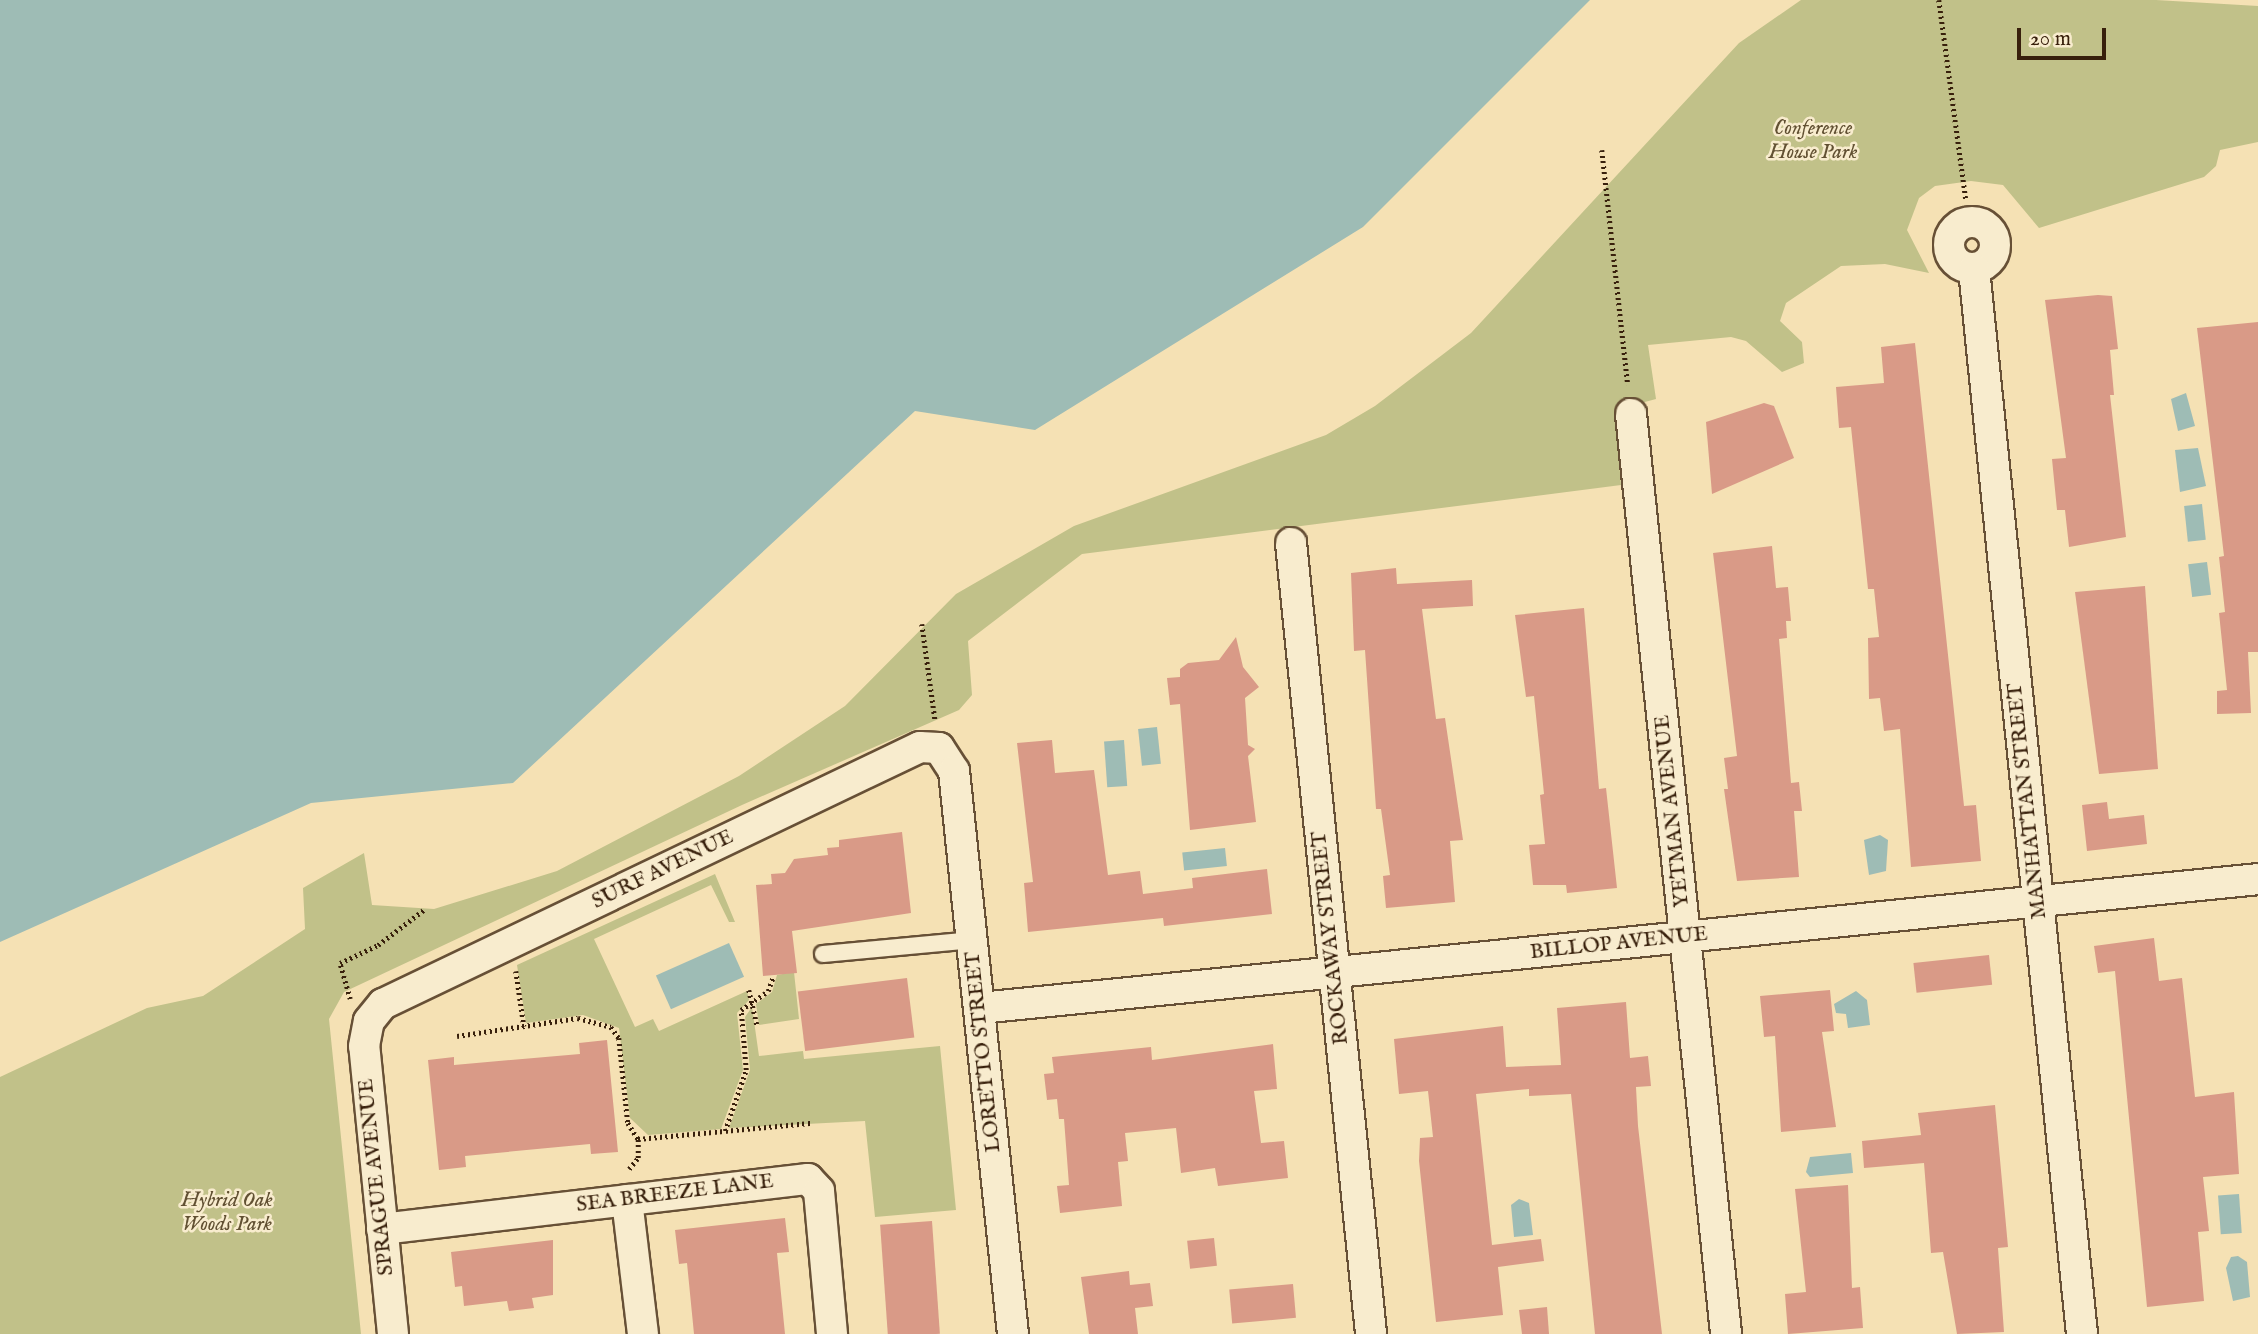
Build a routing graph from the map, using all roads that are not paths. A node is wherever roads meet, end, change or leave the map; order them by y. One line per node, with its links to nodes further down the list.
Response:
1 (1974, 269): 6 (street, MANHATTAN STREET)
2 (1631, 414): 7 (street, YETMAN AVENUE)
3 (1291, 543): 10 (street, ROCKAWAY STREET)
4 (947, 759): 8 (street, LORETTO STREET); 12 (street, SURF AVENUE)
5 (2258, 879): 6 (street, BILLOP AVENUE)
6 (2038, 901): 7 (street, BILLOP AVENUE); 21 (street, MANHATTAN STREET)
7 (1686, 937): 10 (street, BILLOP AVENUE); 20 (street, YETMAN AVENUE)
8 (973, 940): 9 (lane); 11 (street, LORETTO STREET)
9 (823, 954)
10 (1334, 973): 11 (street, BILLOP AVENUE); 19 (street, ROCKAWAY STREET)
11 (980, 1008): 18 (street, LORETTO STREET)
12 (369, 1021): 14 (street, SPRAGUE AVENUE)
13 (627, 1200): 14 (street, SEA BREEZE LANE); 16 (street); 17 (street, SEA BREEZE LANE)
14 (382, 1230): 15 (street, SPRAGUE AVENUE)
15 (393, 1334)
16 (643, 1334)
17 (832, 1334)
18 (1013, 1334)
19 (1371, 1334)
20 (1726, 1334)
21 (2082, 1334)

